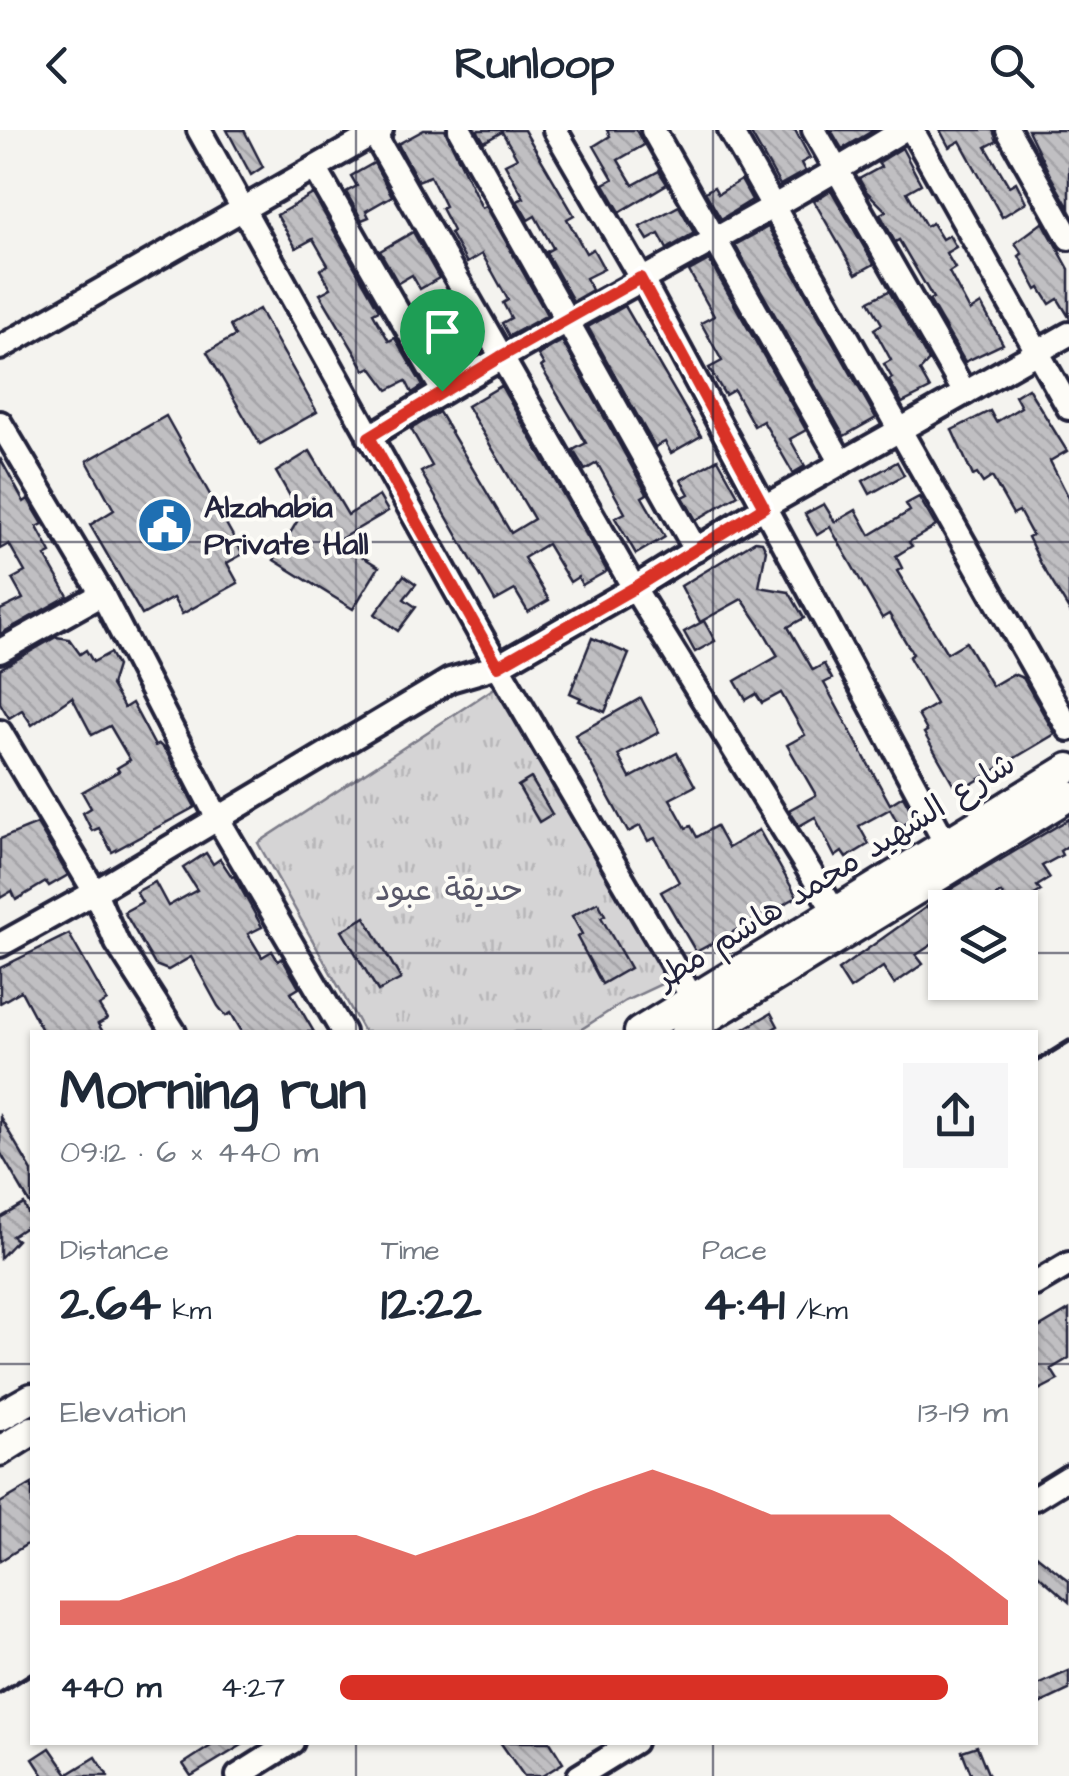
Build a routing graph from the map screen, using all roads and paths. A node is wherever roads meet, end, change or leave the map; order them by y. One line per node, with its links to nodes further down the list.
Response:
1 (199, 130): 14 (street)
2 (460, 130): 18 (street)
3 (556, 130): 17 (street)
4 (653, 130): 15 (street)
5 (730, 130): 13 (street)
6 (814, 130): 12 (street)
7 (903, 130): 12 (street)
8 (912, 130): 21 (street)
9 (1008, 130): 16 (street)
10 (378, 132): 11 (street); 22 (street)
11 (314, 168): 14 (street); 23 (street)
12 (837, 171): 13 (street); 24 (street)
13 (774, 206): 15 (street); 27 (street)
14 (243, 208): 20 (street); 28 (street)
15 (715, 238): 17 (street); 29 (street)
16 (1069, 238)
17 (640, 278): 18 (street); 30 (street)
18 (566, 319): 22 (street); 31 (street)
19 (1069, 334): 21 (street)
20 (0, 348)
21 (1037, 352): 24 (street); 25 (street)
22 (500, 357): 23 (street); 32 (street)
23 (442, 391): 28 (street)
24 (965, 393): 27 (street)
25 (1069, 408)
26 (0, 424): 33 (street)
27 (901, 430): 29 (street); 36 (street)
28 (369, 437): 35 (street)
29 (842, 463): 30 (street)
30 (764, 507): 31 (street); 41 (street)
31 (696, 550): 32 (street)
32 (634, 588): 35 (street); 43 (street)
33 (102, 594): 34 (street); 40 (street)
34 (0, 651)
35 (498, 666): 40 (street); 45 (street)
36 (1069, 729)
37 (0, 732): 42 (street)
38 (1069, 768): 41 (main road, شارع الشهيد محمد هاشم مطر)
39 (1069, 796): 45 (main road, شارع الشهيد محمد هاشم مطر)
40 (218, 819): 42 (street); 47 (street)
41 (946, 844): 43 (main road, شارع الشهيد محمد هاشم مطر)
42 (95, 892): 44 (street); 46 (street)
43 (835, 912): 45 (main road, شارع الشهيد محمد هاشم مطر)
44 (0, 945)
45 (695, 1017): 48 (main road, شارع الشهيد محمد هاشم مطر)
46 (173, 1030)
47 (343, 1030)
48 (646, 1030)
49 (1069, 1264): 50 (street)
50 (1038, 1282)
51 (30, 1399): 52 (main road)
52 (0, 1416)
53 (30, 1433): 54 (main road)
54 (0, 1451)
55 (1069, 1477): 56 (street)
56 (1038, 1496)
57 (287, 1745): 59 (street)
58 (629, 1745): 60 (street)
59 (238, 1776)
60 (578, 1776)

